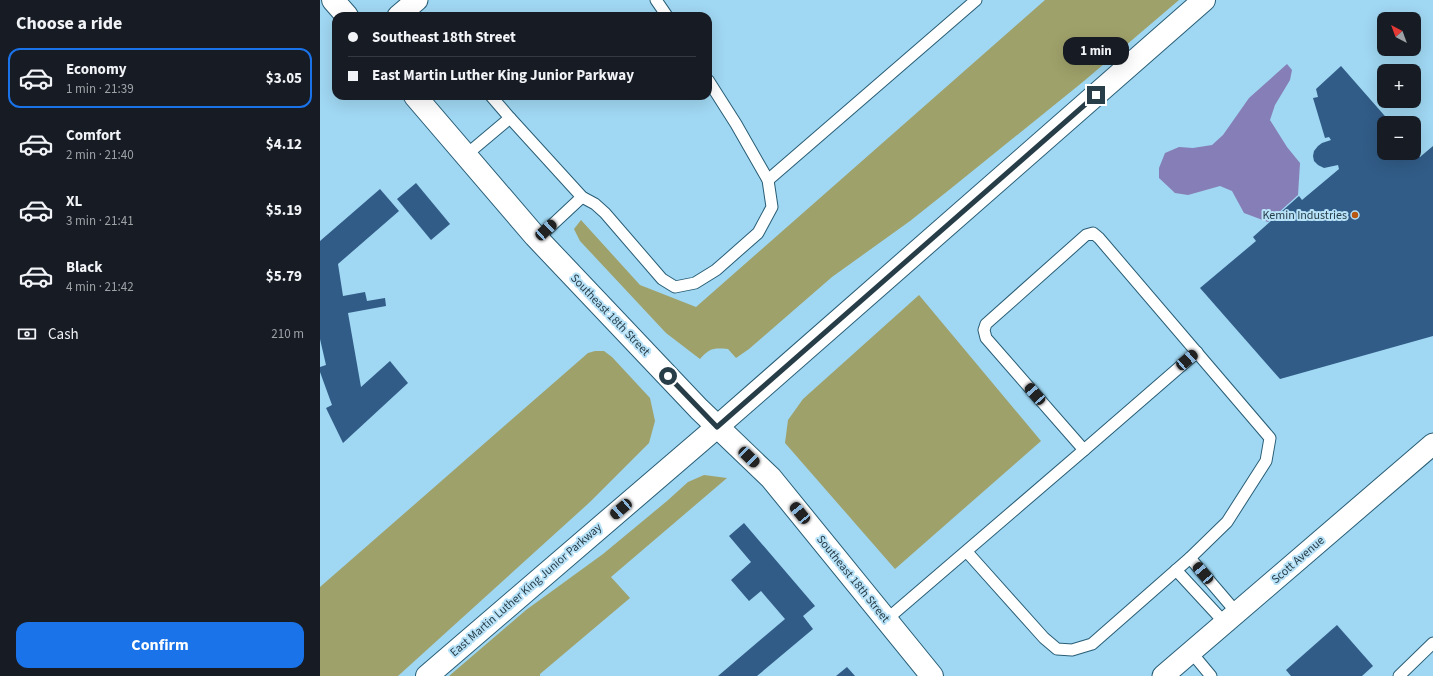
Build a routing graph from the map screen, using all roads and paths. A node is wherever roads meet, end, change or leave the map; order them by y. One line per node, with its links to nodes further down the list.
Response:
1 (333, 0): 6 (main road)
2 (417, 0): 7 (street)
3 (656, 0): 8 (lane)
4 (976, 0): 14 (lane)
5 (1204, 0): 18 (main road, East Martin Luther King Junior Parkway)
6 (344, 12)
7 (403, 12)
8 (664, 12)
9 (712, 86): 14 (lane)
10 (419, 100): 13 (main road, Southeast 18th Street)
11 (494, 100): 12 (lane)
12 (510, 118): 13 (lane); 15 (lane)
13 (466, 155): 16 (main road, Southeast 18th Street)
14 (768, 180): 15 (lane)
15 (582, 196): 16 (lane)
16 (537, 239): 18 (main road, Southeast 18th Street)
17 (1197, 352): 20 (lane); 20 (lane); 22 (lane)
18 (717, 427): 25 (main road, Southeast 18th Street); 28 (main road, East Martin Luther King Junior Parkway)
19 (1433, 444): 24 (street, Scott Avenue)
20 (1084, 450): 21 (lane)
21 (967, 552): 23 (lane); 25 (lane)
22 (1190, 558): 23 (lane); 24 (lane)
23 (1176, 570): 24 (lane)
24 (1231, 618): 27 (street, Scott Avenue)
25 (886, 620): 29 (main road, Southeast 18th Street)
26 (1433, 643): 32 (lane)
27 (1191, 652): 30 (street, Scott Avenue); 31 (lane)
28 (427, 676)
29 (932, 676)
30 (1163, 676)
31 (1211, 676)
32 (1399, 676)

